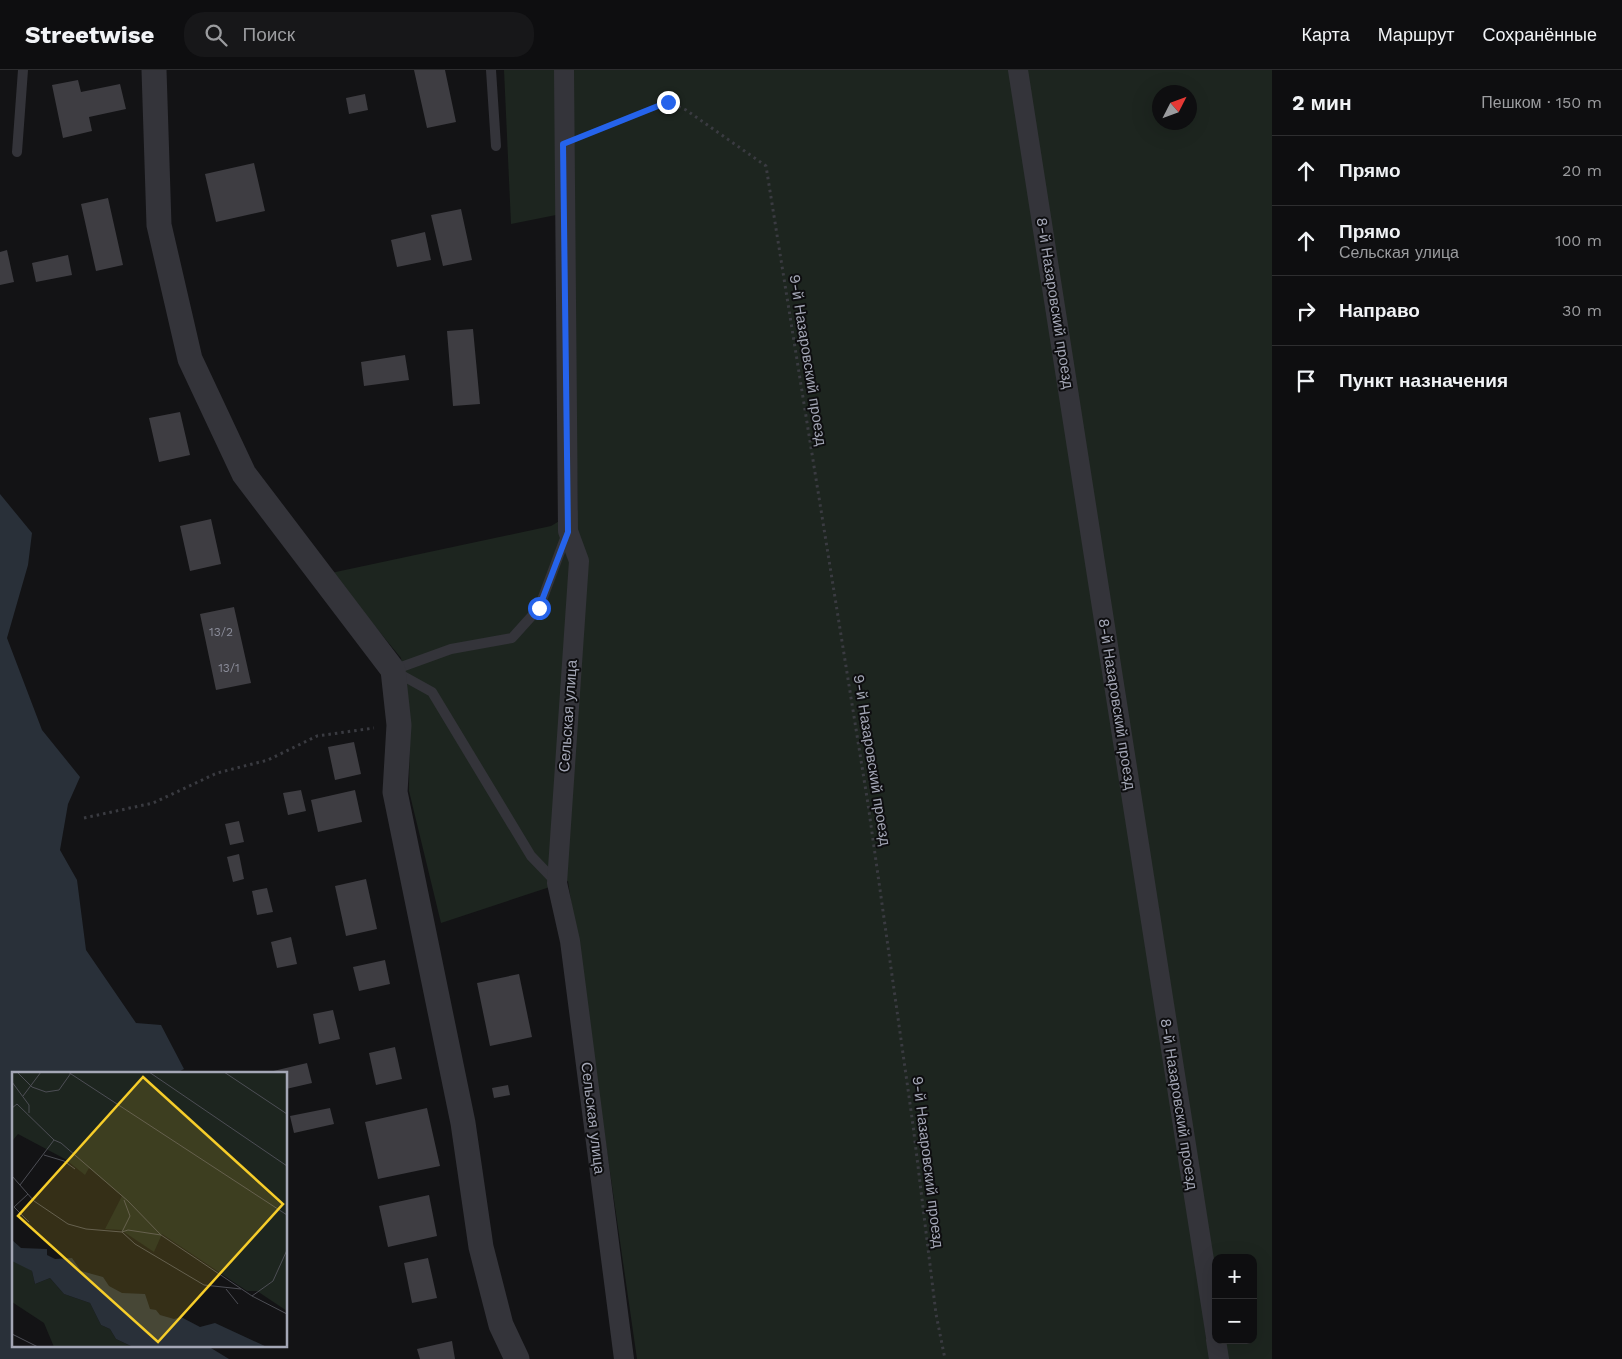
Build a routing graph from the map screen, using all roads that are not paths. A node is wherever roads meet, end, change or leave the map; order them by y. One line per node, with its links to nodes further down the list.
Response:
1 (23, 70): 7 (lane)
2 (154, 70): 9 (street)
3 (491, 70): 6 (lane)
4 (564, 70): 8 (street, Сельская улица)
5 (1018, 70): 11 (street, 8-й Назаровский проезд)
6 (496, 146)
7 (17, 152)
8 (568, 532): 9 (lane); 10 (street, Сельская улица)
9 (393, 670): 10 (lane); 13 (street)
10 (557, 883): 14 (street, Сельская улица)
11 (1212, 1313)
12 (1217, 1344): 15 (street, 8-й Назаровский проезд)
13 (517, 1359)
14 (624, 1359)
15 (1219, 1359)

